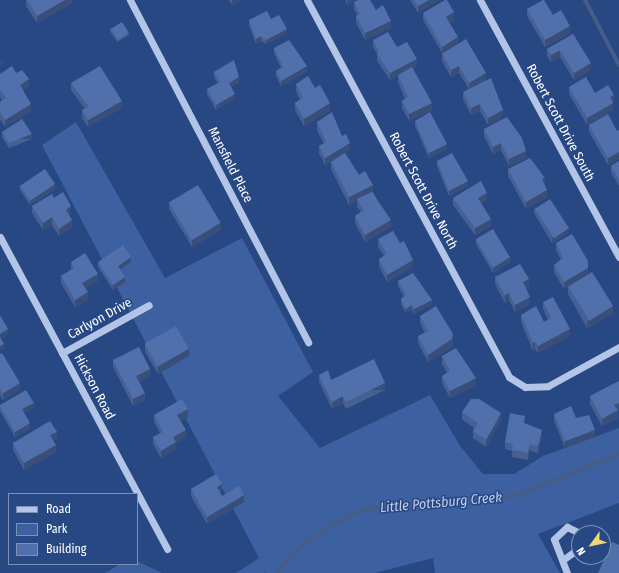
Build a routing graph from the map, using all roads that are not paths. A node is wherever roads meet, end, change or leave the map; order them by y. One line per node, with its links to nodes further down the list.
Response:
1 (130, 0): 7 (street, Mansfield Place)
2 (308, 0): 8 (street, Robert Scott Drive North)
3 (480, 0): 5 (street, Robert Scott Drive South)
4 (0, 236): 9 (street, Hickson Road)
5 (619, 258)
6 (149, 305): 9 (street, Carlyon Drive)
7 (308, 342)
8 (619, 347)
9 (62, 353): 10 (street, Hickson Road)
10 (137, 493)
11 (138, 495): 13 (street, Hickson Road)
12 (571, 529): 15 (street)
13 (167, 549)
14 (571, 554): 15 (street)
15 (564, 559): 16 (street)
16 (567, 573)

